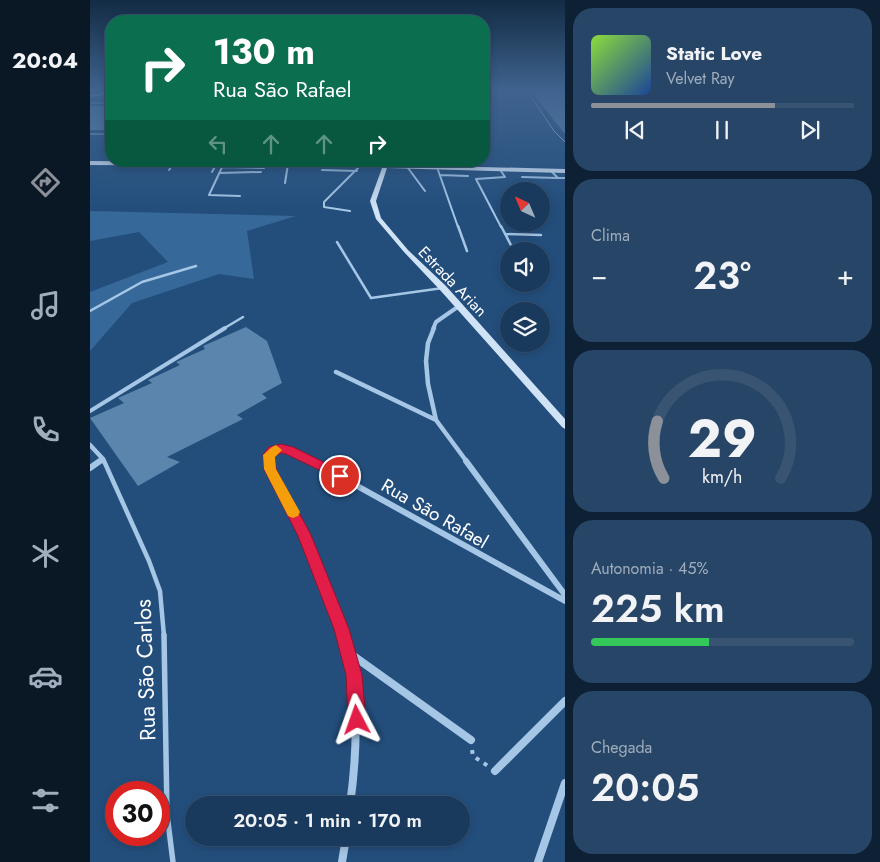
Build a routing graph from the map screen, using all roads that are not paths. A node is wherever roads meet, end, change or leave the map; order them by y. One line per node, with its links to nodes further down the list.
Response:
1 (553, 129): 4 (lane)
2 (90, 134): 3 (lane)
3 (105, 134)
4 (565, 142)
5 (90, 163): 6 (main road)
6 (105, 163)
7 (171, 167): 19 (lane)
8 (215, 167): 23 (lane)
9 (222, 167): 27 (lane)
10 (250, 167): 16 (lane)
11 (287, 167): 32 (lane)
12 (340, 167): 17 (main road)
13 (362, 167): 17 (main road)
14 (386, 167): 42 (main road, Estrada Arian)
15 (403, 167): 18 (main road)
16 (264, 168)
17 (358, 168): 20 (lane); 35 (lane)
18 (408, 168): 25 (main road); 33 (lane)
19 (168, 170)
20 (322, 170)
21 (501, 170): 22 (main road); 25 (main road); 36 (lane)
22 (552, 171): 26 (main road); 30 (lane)
23 (212, 172)
24 (262, 172): 27 (lane)
25 (439, 172): 28 (lane); 40 (lane)
26 (565, 172)
27 (219, 173): 34 (lane)
28 (468, 176)
29 (522, 177): 30 (lane)
30 (558, 178): 31 (lane)
31 (565, 178)
32 (284, 182)
33 (425, 191)
34 (240, 196)
35 (350, 211)
36 (505, 234): 37 (lane); 39 (lane)
37 (541, 235)
38 (337, 242): 42 (lane)
39 (509, 242)
40 (467, 251)
41 (196, 266): 44 (lane)
42 (443, 288): 43 (main road, Estrada Arian)
43 (459, 306): 48 (street); 49 (main road, Estrada Arian)
44 (90, 311)
45 (243, 317): 47 (lane)
46 (336, 372): 48 (street)
47 (90, 411)
48 (436, 420): 53 (street)
49 (565, 425)
50 (90, 445): 51 (street)
51 (102, 458): 52 (street); 62 (lane, Rua São Carlos)
52 (90, 468)
53 (565, 595)
54 (565, 601): 55 (street, Rua São Rafael)
55 (348, 652): 57 (street); 60 (street)
56 (565, 701): 58 (street)
57 (471, 740)
58 (495, 771)
59 (565, 783): 64 (street)
60 (351, 796)
61 (345, 846): 63 (street)
62 (172, 862)
63 (342, 862)
64 (538, 862)

